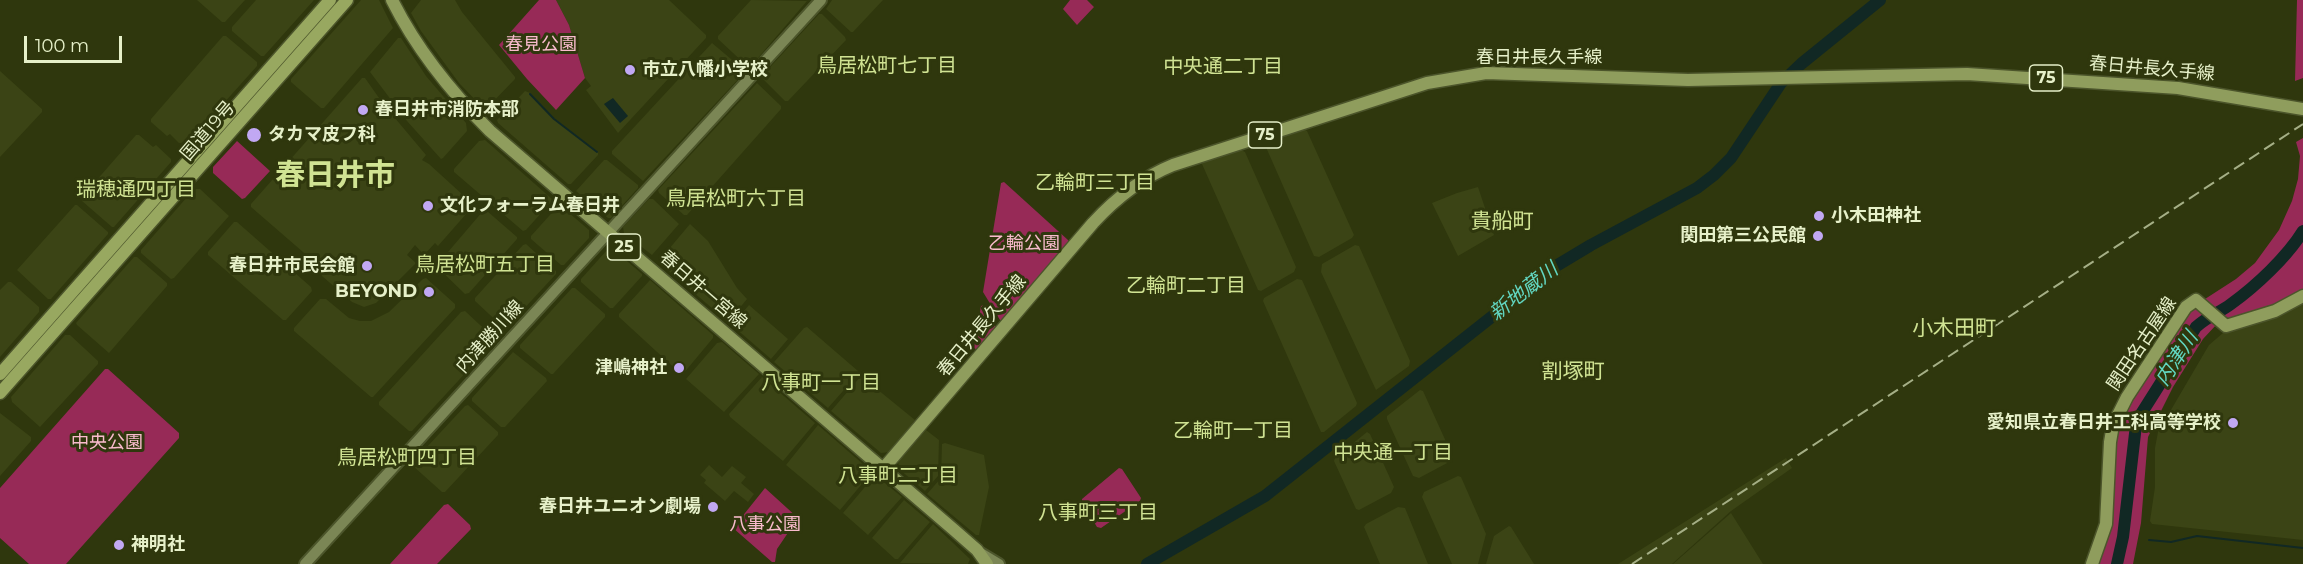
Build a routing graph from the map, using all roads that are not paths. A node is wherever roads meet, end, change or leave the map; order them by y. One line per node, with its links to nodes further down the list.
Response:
1 (330, 0): 8 (highway, 国道19号)
2 (347, 0): 9 (highway, 国道19号)
3 (392, 0): 6 (main road, 春日井一宮線 / 25)
4 (821, 0): 6 (main road, 内津勝川線)
5 (2299, 108): 10 (main road, 春日井長久手線 / 75)
6 (607, 233): 10 (main road, 春日井一宮線 / 25); 12 (main road, 内津勝川線)
7 (2303, 296): 15 (main road, 関田名古屋線)
8 (0, 374)
9 (0, 393)
10 (883, 469): 11 (main road, 春日井一宮線 / 25)
11 (977, 550): 13 (main road, 春日井一宮線 / 25); 14 (main road)
12 (305, 564)
13 (987, 564)
14 (999, 564)
15 (2092, 564)

